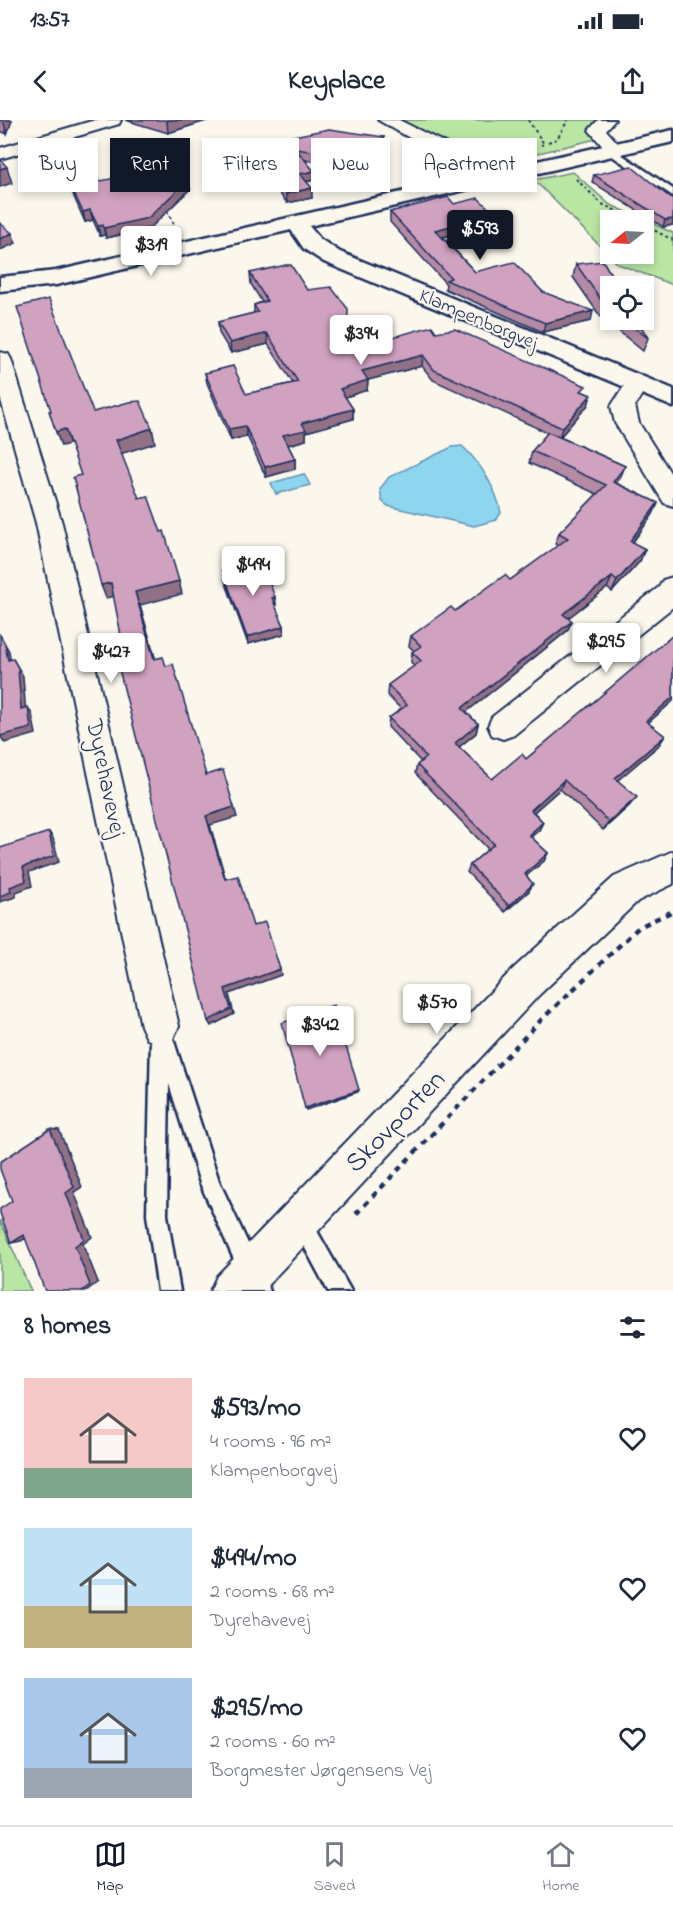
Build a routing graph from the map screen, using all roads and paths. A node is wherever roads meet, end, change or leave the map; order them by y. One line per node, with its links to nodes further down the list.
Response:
1 (70, 120): 7 (street)
2 (112, 120): 7 (street)
3 (386, 120): 9 (street)
4 (528, 120): 10 (path)
5 (568, 120): 10 (path)
6 (607, 120): 12 (street)
7 (91, 126): 13 (street)
8 (673, 136): 12 (street)
9 (422, 138)
10 (544, 144): 11 (path)
11 (537, 145)
12 (611, 150): 14 (street); 17 (lane)
13 (0, 154)
14 (558, 163): 15 (street); 19 (path)
15 (537, 168)
16 (432, 192): 20 (street)
17 (673, 193)
18 (173, 205): 21 (path)
19 (614, 210)
20 (296, 223): 24 (street); 26 (street, Klampenborgvej)
21 (183, 227)
22 (654, 230): 23 (path)
23 (673, 240)
24 (0, 284)
25 (0, 358): 33 (street, Dyrehavevej)
26 (637, 384): 27 (street, Klampenborgvej); 28 (street)
27 (673, 399)
28 (673, 497)
29 (673, 588): 30 (street)
30 (503, 726)
31 (673, 867): 34 (street, Skovporten)
32 (673, 911): 34 (path)
33 (160, 1026): 35 (lane, Dyrehavevej); 36 (lane, Dyrehavevej)
34 (308, 1235): 35 (street, Skovporten); 37 (lane)
35 (247, 1284)
36 (169, 1291)
37 (340, 1291)

